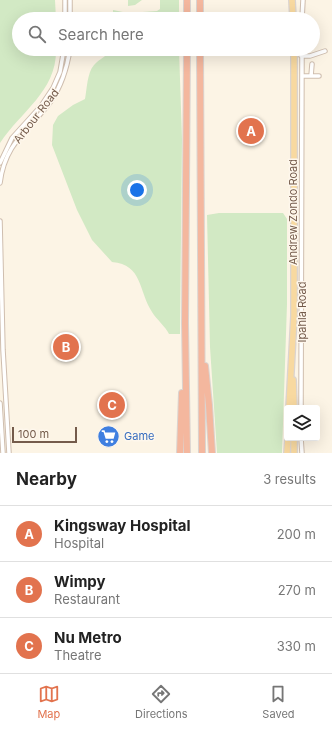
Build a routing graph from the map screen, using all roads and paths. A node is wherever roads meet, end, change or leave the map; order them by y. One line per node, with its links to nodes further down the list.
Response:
1 (65, 0): 7 (street)
2 (70, 0): 8 (street)
3 (187, 0): 9 (highway)
4 (200, 0): 10 (highway)
5 (292, 0): 11 (main road)
6 (303, 0): 12 (street)
7 (65, 12)
8 (70, 12)
9 (187, 12)
10 (200, 12)
11 (293, 12)
12 (302, 12)
13 (324, 51): 14 (street)
14 (320, 52)
15 (63, 56): 26 (street, Arbour Road)
16 (69, 56): 27 (street, Arbour Road)
17 (187, 56): 29 (highway)
18 (200, 56): 30 (highway)
19 (294, 56): 31 (main road, Andrew Zondo Road)
20 (302, 56): 21 (street); 23 (street, Ipahla Road)
21 (310, 56)
22 (312, 64): 24 (street)
23 (302, 76): 24 (street); 35 (street, Ipahla Road)
24 (311, 76): 25 (street)
25 (319, 76)
26 (0, 163)
27 (0, 183)
28 (0, 221): 40 (street)
29 (185, 323): 41 (highway); 42 (highway)
30 (201, 336): 43 (highway); 44 (highway)
31 (292, 376): 33 (main road, Andrew Zondo Road); 34 (main road, Andrew Zondo Road)
32 (0, 403): 39 (street)
33 (289, 405)
34 (294, 405)
35 (302, 405)
36 (288, 441): 45 (main road)
37 (294, 441): 46 (main road)
38 (301, 441): 47 (street)
39 (3, 453)
40 (9, 453)
41 (180, 453)
42 (187, 453)
43 (202, 453)
44 (212, 453)
45 (287, 453)
46 (294, 453)
47 (302, 453)

